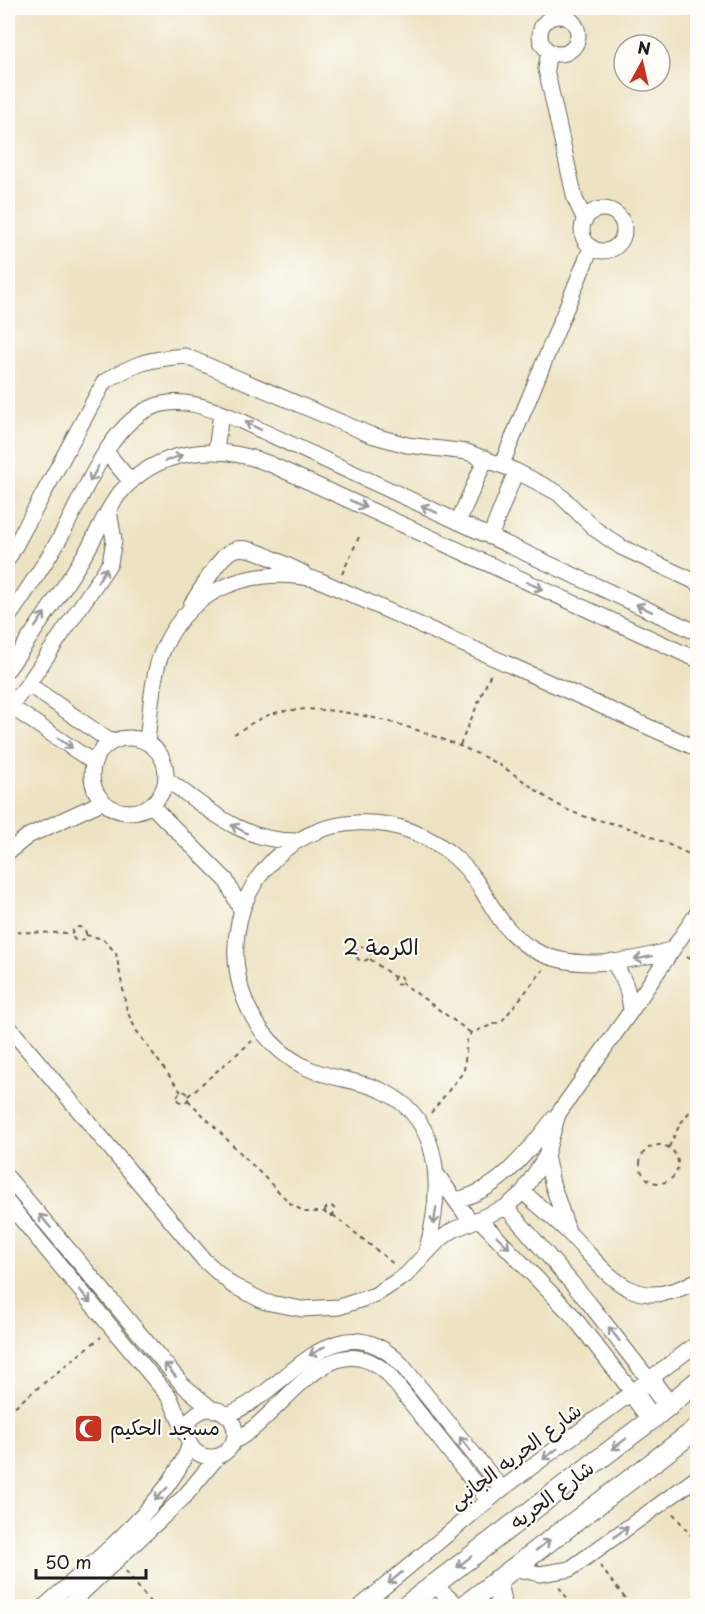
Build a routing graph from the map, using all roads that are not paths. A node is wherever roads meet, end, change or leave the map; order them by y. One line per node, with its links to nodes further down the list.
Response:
1 (554, 11): 2 (street); 2 (street)
2 (549, 51): 3 (street)
3 (585, 220): 4 (street); 4 (street)
4 (591, 248): 9 (street)
5 (221, 413): 6 (street); 7 (street); 13 (street, one-way to 5)
6 (216, 451): 11 (street, one-way to 6); 25 (street, one-way to 25)
7 (106, 453): 11 (street); 22 (street, one-way to 22)
8 (486, 458): 9 (street); 13 (street); 16 (street)
9 (502, 465): 10 (street)
10 (516, 471): 14 (street); 21 (street)
11 (131, 482): 12 (street)
12 (109, 511): 26 (street, one-way to 12); 27 (street, one-way to 12)
13 (458, 522): 14 (street)
14 (490, 537): 24 (street, one-way to 14)
15 (255, 550): 17 (street); 18 (street); 19 (street)
16 (8, 559)
17 (217, 562): 20 (street); 23 (street)
18 (249, 577): 19 (street); 20 (street)
19 (320, 580): 31 (street)
20 (233, 582): 23 (street)
21 (698, 583)
22 (8, 618)
23 (180, 623): 30 (street)
24 (698, 633)
25 (698, 660)
26 (8, 669)
27 (28, 684): 28 (street); 29 (street)
28 (9, 707): 32 (street, one-way to 32)
29 (111, 742): 30 (street); 32 (street)
30 (147, 742): 33 (street)
31 (698, 749)
32 (93, 762): 34 (street)
33 (166, 779): 35 (street); 36 (street, one-way to 33)
34 (102, 802): 35 (street); 37 (street)
35 (151, 805): 38 (street)
36 (296, 841): 38 (street); 41 (street)
37 (8, 852)
38 (241, 910): 48 (street)
39 (698, 912): 40 (street)
40 (673, 949): 41 (street, one-way to 41); 42 (street)
41 (612, 961): 42 (street)
42 (631, 1011): 44 (street)
43 (8, 1026): 56 (street)
44 (558, 1114): 45 (street); 46 (street)
45 (546, 1156): 47 (street); 55 (street)
46 (519, 1162): 47 (street); 51 (street)
47 (534, 1175): 50 (street)
48 (438, 1176): 51 (street); 56 (street, one-way to 56)
49 (8, 1178): 60 (street, one-way to 49)
50 (523, 1192): 53 (street); 55 (street)
51 (455, 1200): 54 (street)
52 (8, 1203): 61 (street, one-way to 61)
53 (506, 1207): 54 (street); 57 (street)
54 (475, 1221): 56 (street); 58 (street, one-way to 58)
55 (569, 1234): 59 (street)
56 (425, 1255)
57 (553, 1261): 58 (street); 65 (street, one-way to 57)
58 (536, 1275): 67 (street)
59 (698, 1280)
60 (137, 1330): 61 (street); 69 (street, one-way to 60)
61 (124, 1343): 72 (street)
62 (698, 1343): 65 (street, شارع الحريه الجانبى)
63 (401, 1364): 64 (street); 69 (street, one-way to 69); 76 (street, one-way to 63)
64 (388, 1374): 73 (street); 77 (street)
65 (650, 1381): 67 (street, شارع الحريه الجانبى); 68 (main road)
66 (698, 1381): 68 (main road, شارع الحريه)
67 (633, 1393): 70 (main road); 76 (street, شارع الحريه الجانبى, one-way to 76)
68 (669, 1406): 70 (main road, شارع الحريه)
69 (219, 1412): 72 (street); 73 (street)
70 (652, 1419): 80 (main road, شارع الحريه, one-way to 80)
71 (698, 1428): 78 (main road, شارع الحريه, one-way to 71)
72 (188, 1440): 74 (street); 81 (street, one-way to 81)
73 (234, 1441): 74 (street)
74 (218, 1456): 82 (street)
75 (698, 1477): 78 (street, one-way to 75)
76 (502, 1489): 77 (street, شارع الحريه الجانبى)
77 (488, 1500): 83 (street, شارع الحريه الجانبى, one-way to 83)
78 (513, 1568): 79 (main road, شارع الحريه)
79 (497, 1580): 86 (main road, شارع الحريه); 87 (main road)
80 (434, 1585): 84 (main road, شارع الحريه); 85 (street)
81 (45, 1606)
82 (68, 1606)
83 (361, 1606)
84 (406, 1606)
85 (458, 1606)
86 (464, 1606)
87 (499, 1606)

